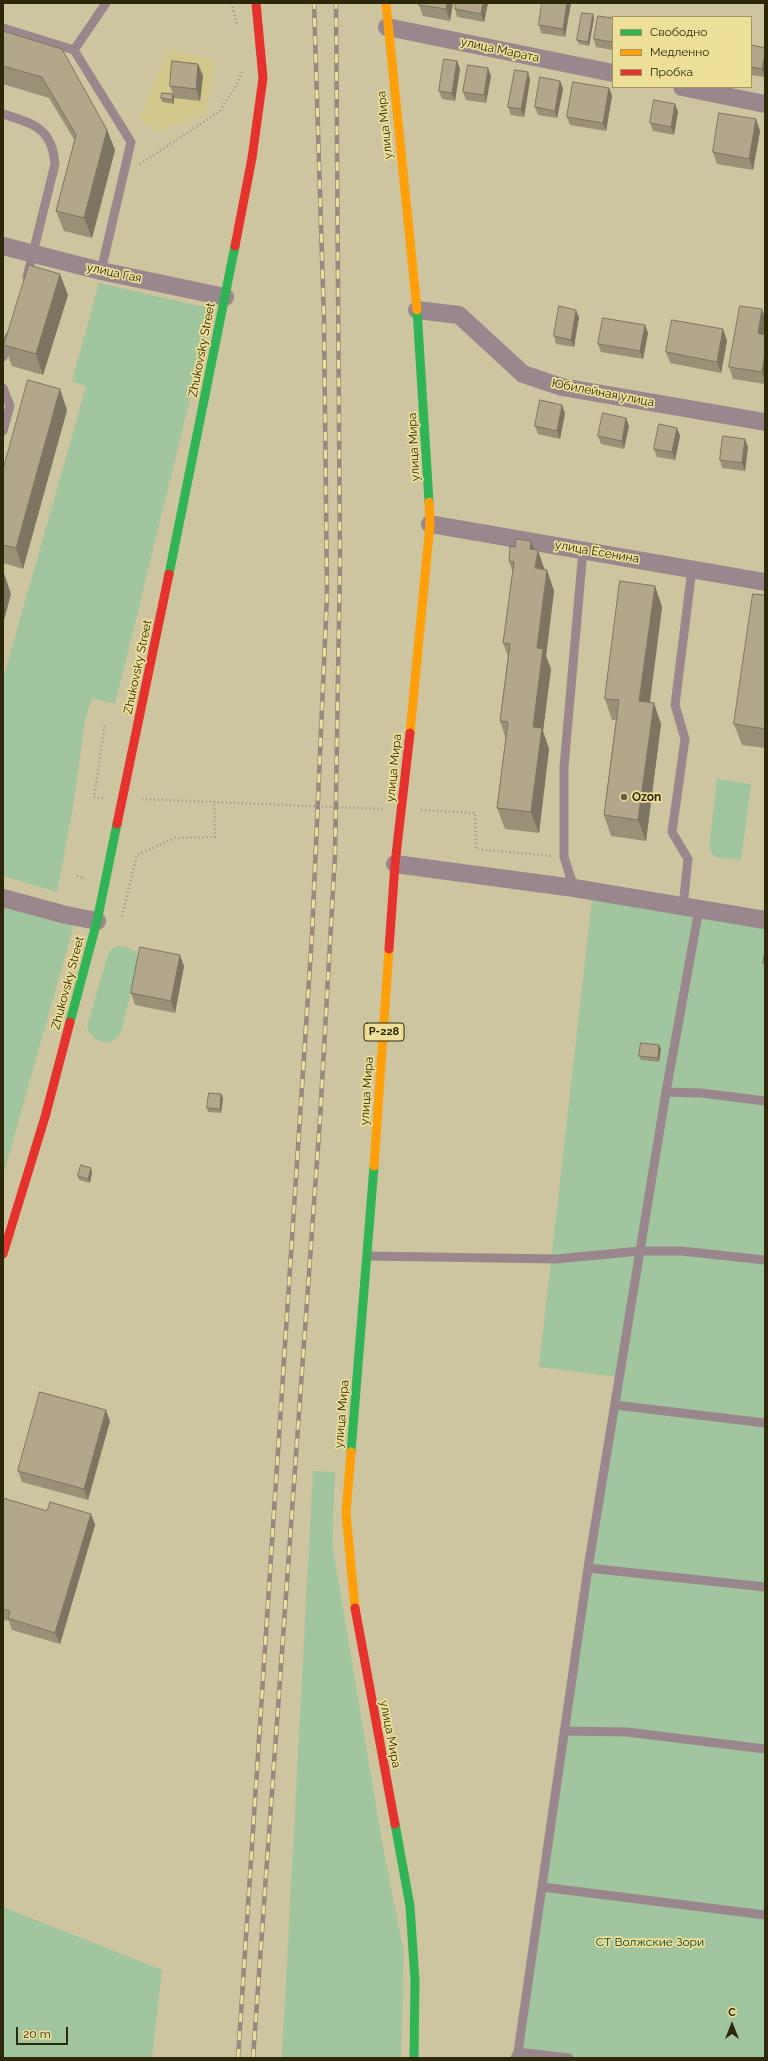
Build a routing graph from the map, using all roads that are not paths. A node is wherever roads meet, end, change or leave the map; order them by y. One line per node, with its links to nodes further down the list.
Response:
1 (106, 3): 6 (lane)
2 (256, 3): 15 (main road, Zhukovsky Street)
3 (386, 3): 4 (main road, улица Мира / Р-228)
4 (387, 27): 7 (street, улица Марата); 16 (main road, улица Мира / Р-228)
5 (3, 28): 6 (lane)
6 (74, 50): 13 (lane)
7 (612, 73)
8 (687, 88): 9 (street)
9 (765, 104)
10 (3, 114): 12 (lane)
11 (3, 246): 12 (street, улица Гая)
12 (33, 254): 13 (street, улица Гая); 14 (lane)
13 (101, 271): 15 (street, улица Гая)
14 (25, 284)
15 (225, 297): 31 (main road, Zhukovsky Street)
16 (417, 310): 20 (street, Юбилейная улица); 22 (main road, улица Мира / Р-228)
17 (12, 328): 18 (lane)
18 (3, 357)
19 (3, 388): 21 (lane)
20 (765, 422)
21 (3, 431)
22 (430, 524): 23 (street, улица Есенина); 26 (main road, улица Мира / Р-228)
23 (583, 550): 24 (street, улица Есенина); 27 (lane)
24 (692, 569): 25 (street, улица Есенина); 29 (lane)
25 (765, 582)
26 (395, 864): 27 (street); 36 (main road, улица Мира / Р-228)
27 (574, 888): 29 (street)
28 (3, 898): 31 (street)
29 (691, 908): 30 (street); 32 (lane)
30 (765, 920)
31 (97, 921): 35 (main road, Zhukovsky Street)
32 (666, 1092): 33 (lane); 34 (lane)
33 (765, 1101)
34 (640, 1251): 36 (lane); 37 (lane); 38 (lane)
35 (3, 1254)
36 (368, 1256): 47 (main road, улица Мира / Р-228)
37 (765, 1260)
38 (615, 1405): 39 (lane); 40 (lane)
39 (765, 1423)
40 (588, 1568): 41 (lane); 42 (lane)
41 (765, 1588)
42 (564, 1731): 43 (lane); 44 (lane)
43 (765, 1749)
44 (542, 1887): 45 (lane); 46 (lane)
45 (765, 1915)
46 (516, 2055): 48 (lane)
47 (414, 2058)
48 (568, 2058)

